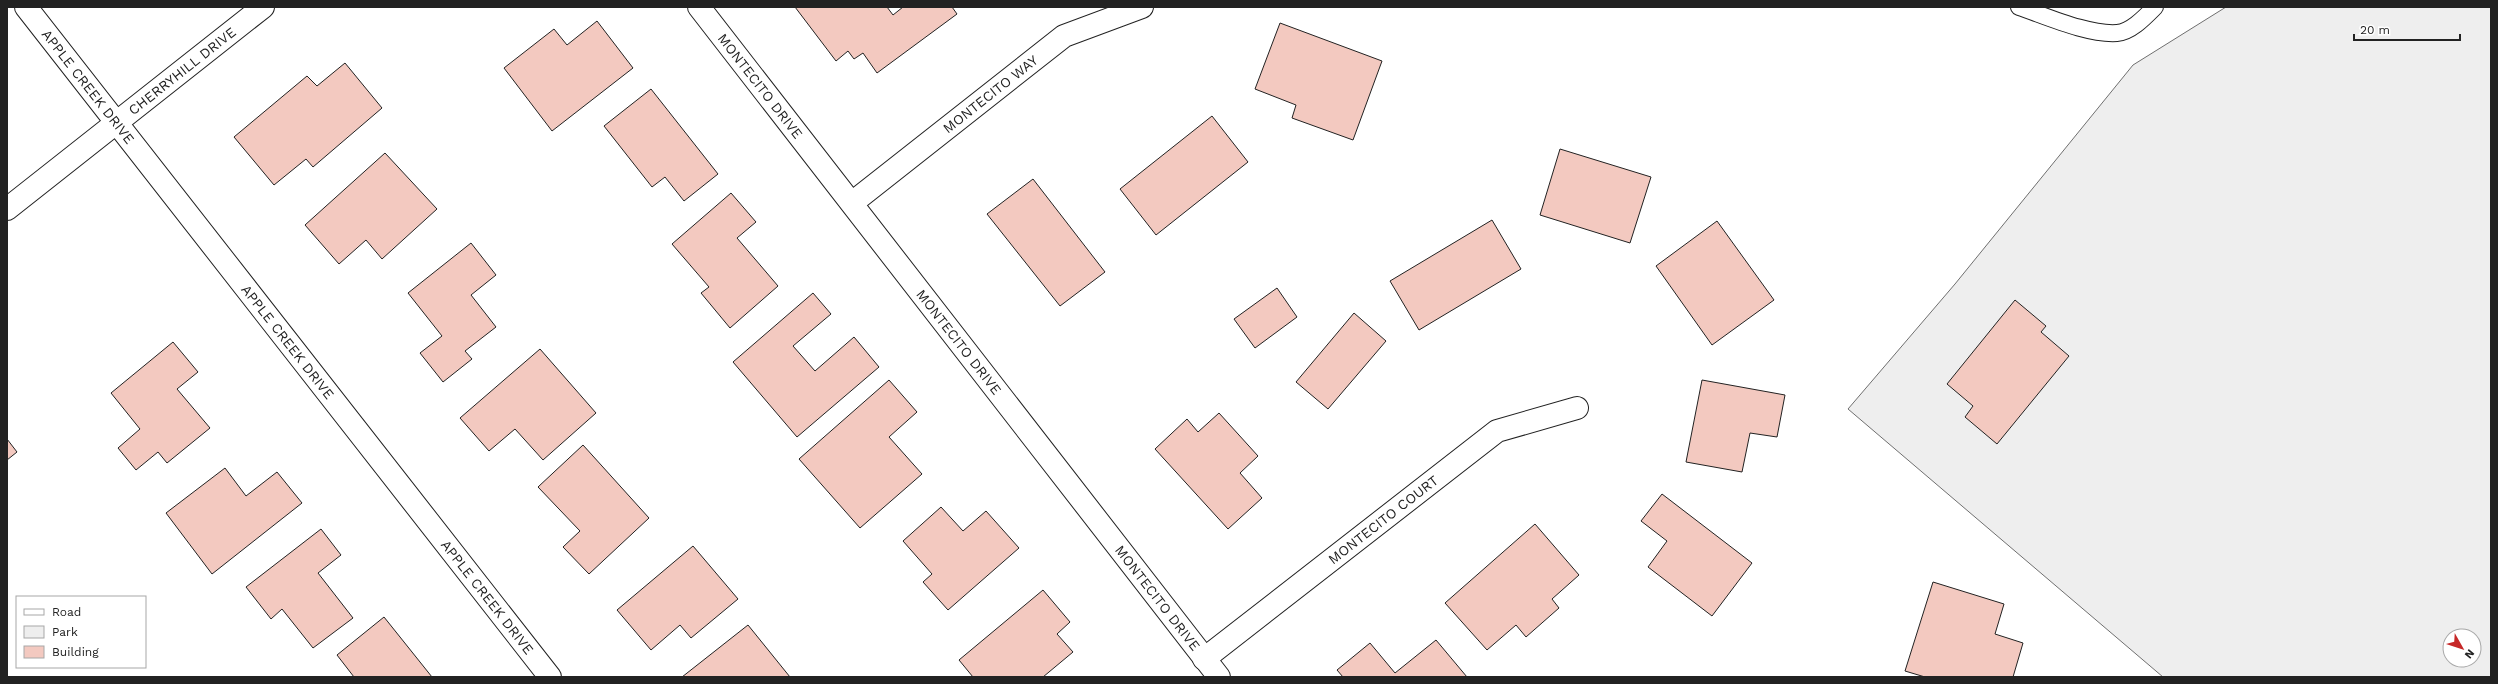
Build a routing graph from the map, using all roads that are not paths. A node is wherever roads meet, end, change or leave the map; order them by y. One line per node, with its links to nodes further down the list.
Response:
1 (26, 7): 7 (street, APPLE CREEK DRIVE)
2 (264, 7): 7 (street, CHERRYHILL DRIVE)
3 (698, 7): 8 (street, MONTECITO DRIVE)
4 (1142, 7): 8 (street, MONTECITO WAY)
5 (2019, 7): 6 (lane)
6 (2155, 7)
7 (118, 122): 9 (street, CHERRYHILL DRIVE); 12 (street, APPLE CREEK DRIVE)
8 (852, 203): 11 (street, MONTECITO DRIVE)
9 (7, 209)
10 (1577, 408): 11 (street, MONTECITO COURT)
11 (1204, 659): 13 (street, MONTECITO DRIVE)
12 (550, 677)
13 (1219, 677)

